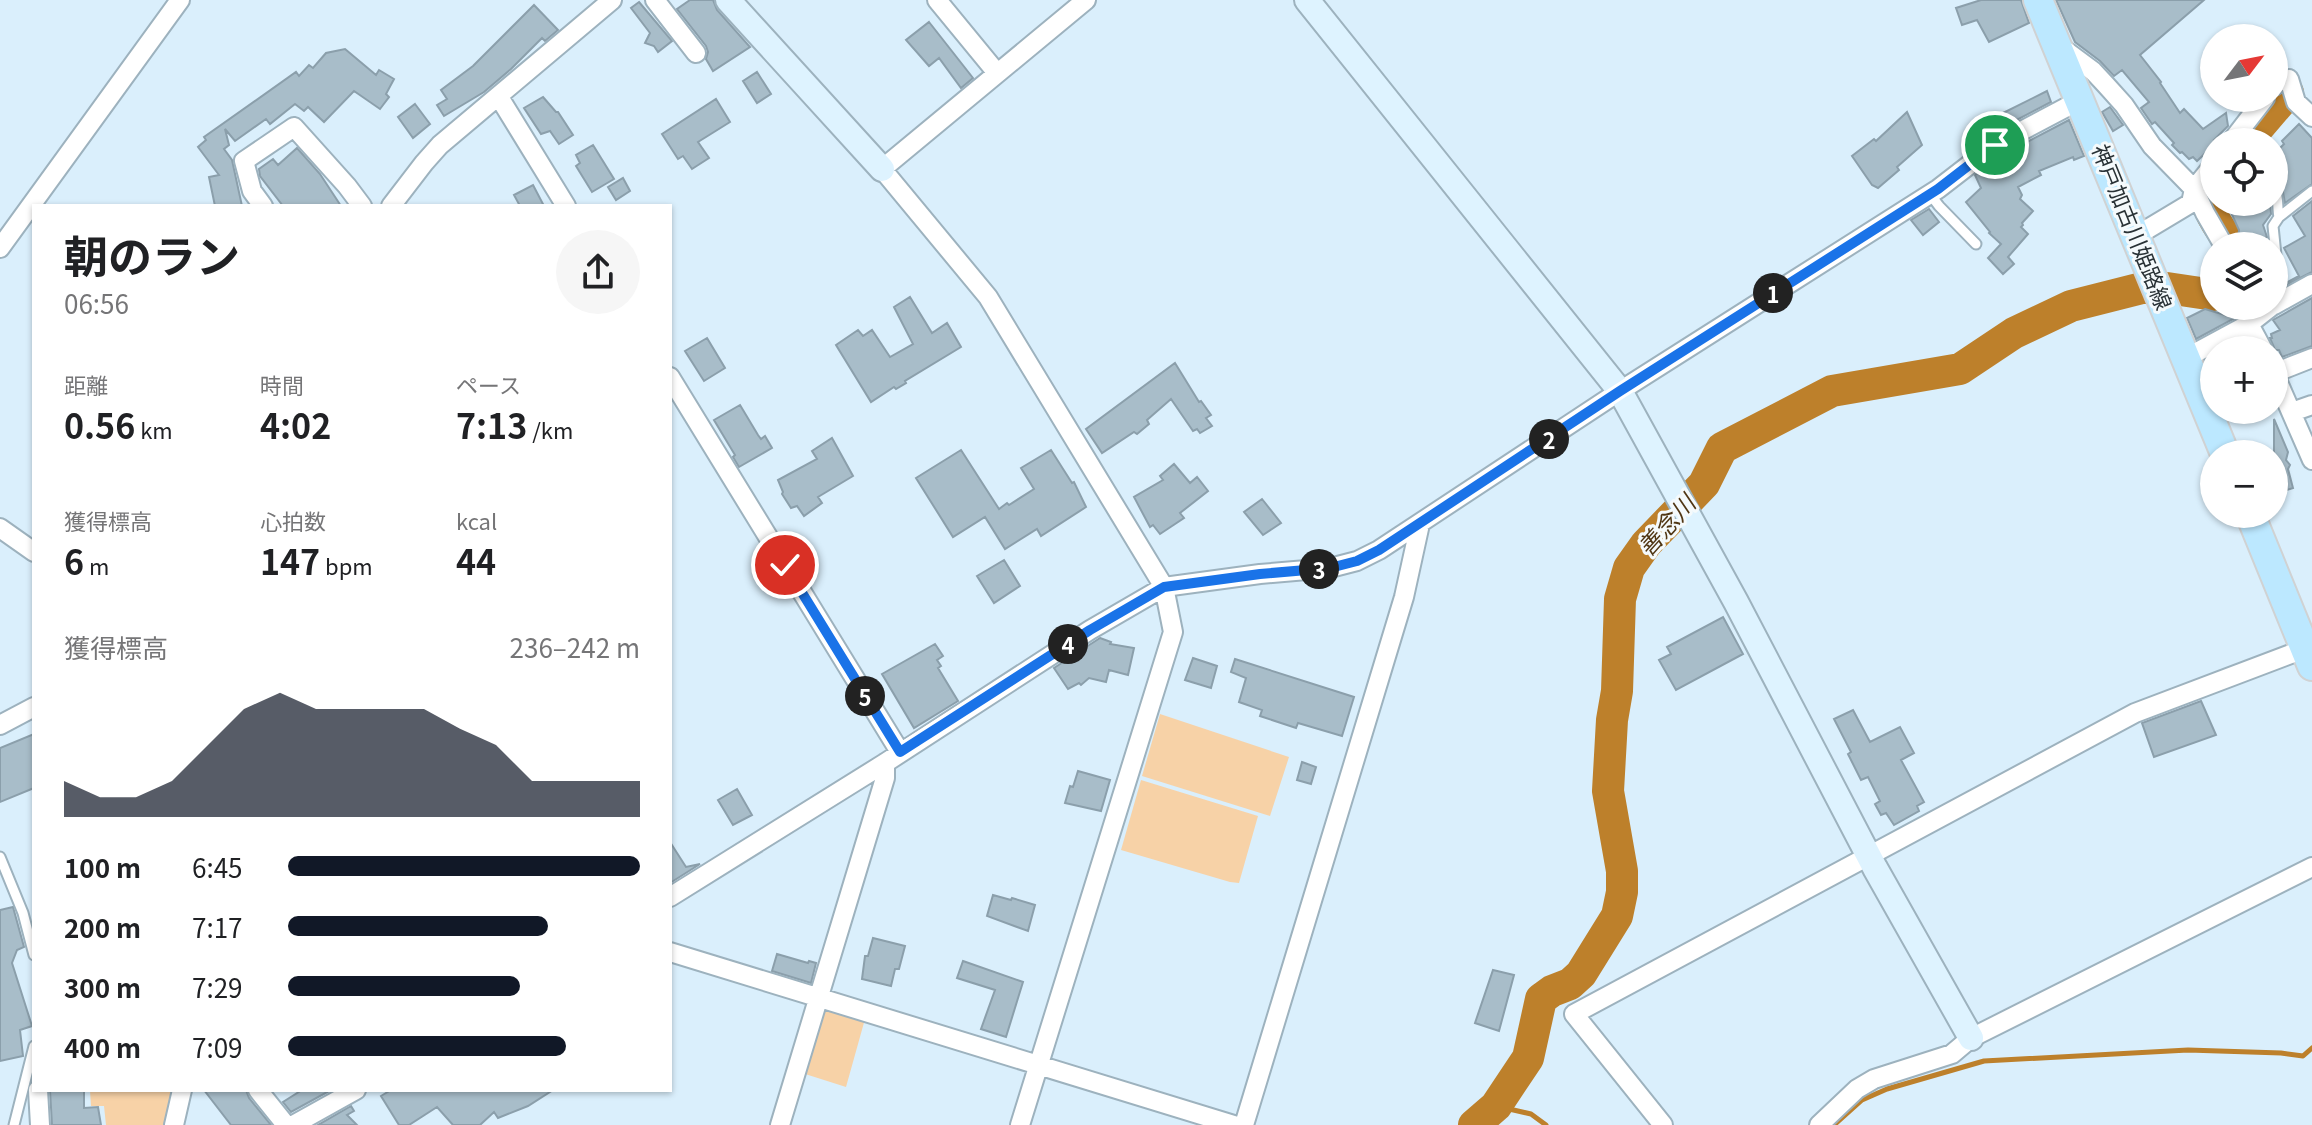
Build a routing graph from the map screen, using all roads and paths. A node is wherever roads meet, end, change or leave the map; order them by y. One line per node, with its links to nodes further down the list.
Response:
1 (180, 0): 32 (street)
2 (612, 0): 13 (street)
3 (655, 0): 10 (street)
4 (728, 0): 18 (street)
5 (937, 0): 11 (street)
6 (1086, 0): 11 (street)
7 (1307, 0): 40 (street)
8 (2038, 0): 9 (main road, 神戸加古川姫路線)
9 (2056, 44): 14 (main road, 神戸加古川姫路線); 20 (street)
10 (696, 53)
11 (997, 73): 18 (street)
12 (2288, 91): 16 (street)
13 (499, 97): 25 (street); 26 (street)
14 (2080, 100): 22 (street); 30 (main road, 神戸加古川姫路線)
15 (2254, 112): 17 (street)
16 (2312, 117)
17 (2242, 128)
18 (882, 169): 50 (street)
19 (2200, 182): 20 (street)
20 (2194, 189): 28 (street); 30 (street)
21 (2312, 191): 27 (lane)
22 (1930, 194): 31 (lane); 40 (street)
23 (262, 204): 24 (street)
24 (360, 204)
25 (392, 204)
26 (565, 204)
27 (2279, 217): 29 (lane)
28 (2216, 232)
29 (2273, 232)
30 (2136, 236): 36 (main road, 神戸加古川姫路線)
31 (1976, 244)
32 (0, 248)
33 (2312, 284): 34 (street)
34 (2288, 298)
35 (2242, 320): 36 (street)
36 (2186, 358): 44 (main road, 神戸加古川姫路線)
37 (2312, 358): 38 (street)
38 (2288, 367)
39 (672, 380): 54 (street)
40 (1620, 391): 46 (street); 55 (street)
41 (2288, 403): 43 (street)
42 (2312, 405): 43 (street)
43 (2292, 412): 45 (street)
44 (2219, 440)
45 (2312, 460)
46 (1420, 524): 50 (street); 77 (street)
47 (0, 528): 49 (street)
48 (2256, 528): 51 (main road)
49 (32, 551)
50 (1164, 587): 54 (street); 64 (street)
51 (2310, 653): 55 (street)
52 (32, 708): 53 (street)
53 (0, 725)
54 (892, 758): 58 (street); 61 (street)
55 (1870, 856): 62 (street); 78 (street)
56 (0, 857): 59 (lane)
57 (2312, 867): 62 (street)
58 (672, 896)
59 (32, 947)
60 (672, 953): 61 (street)
61 (819, 999): 64 (street); 74 (street)
62 (1971, 1038): 79 (street)
63 (32, 1054): 69 (lane)
64 (1039, 1065): 75 (street); 76 (street)
65 (38, 1092): 70 (street)
66 (182, 1092): 71 (street)
67 (352, 1092): 73 (street)
68 (268, 1093): 72 (street)
69 (14, 1125)
70 (40, 1125)
71 (174, 1125)
72 (286, 1125)
73 (293, 1125)
74 (780, 1125)
75 (1020, 1125)
76 (1234, 1125)
77 (1244, 1125)
78 (1663, 1125)
79 (1819, 1125)

